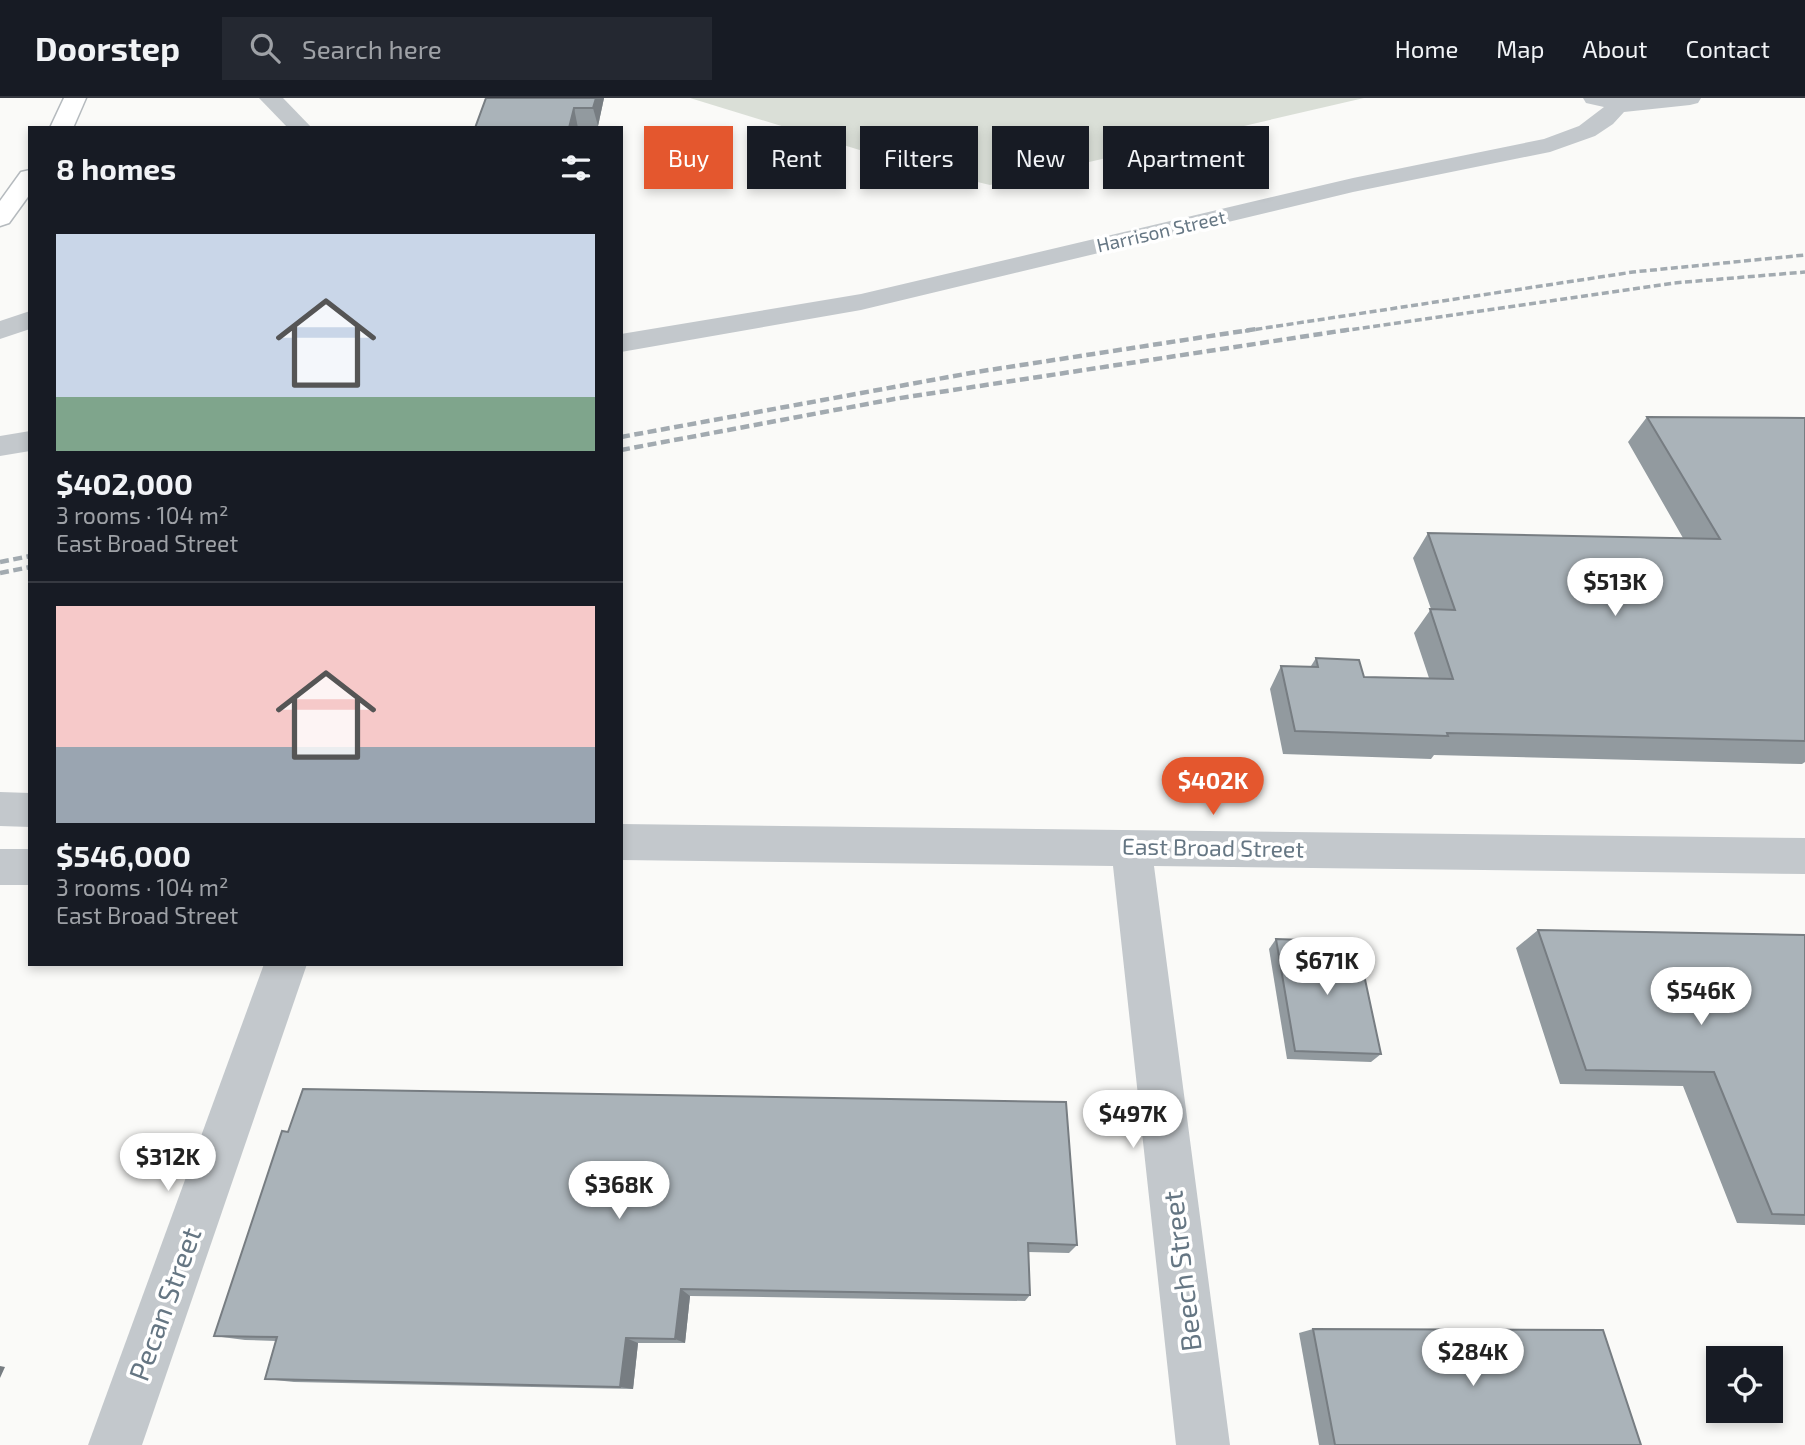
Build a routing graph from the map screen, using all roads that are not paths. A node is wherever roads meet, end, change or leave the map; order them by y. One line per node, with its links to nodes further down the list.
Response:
1 (75, 98): 5 (main road)
2 (270, 98): 6 (street)
3 (1690, 98): 4 (street, Harrison Street)
4 (1606, 102): 11 (street, Harrison Street)
5 (62, 126)
6 (299, 126)
7 (28, 180): 8 (main road)
8 (0, 218)
9 (28, 320): 10 (street)
10 (0, 331)
11 (623, 343)
12 (28, 441): 13 (street)
13 (0, 446)
14 (0, 809): 15 (street)
15 (28, 810)
16 (623, 842): 17 (street, East Broad Street)
17 (1131, 847): 18 (street, East Broad Street); 23 (street, Beech Street)
18 (1805, 856)
19 (0, 867): 20 (street)
20 (28, 867)
21 (285, 966): 22 (street, Pecan Street)
22 (115, 1445)
23 (1203, 1445)

